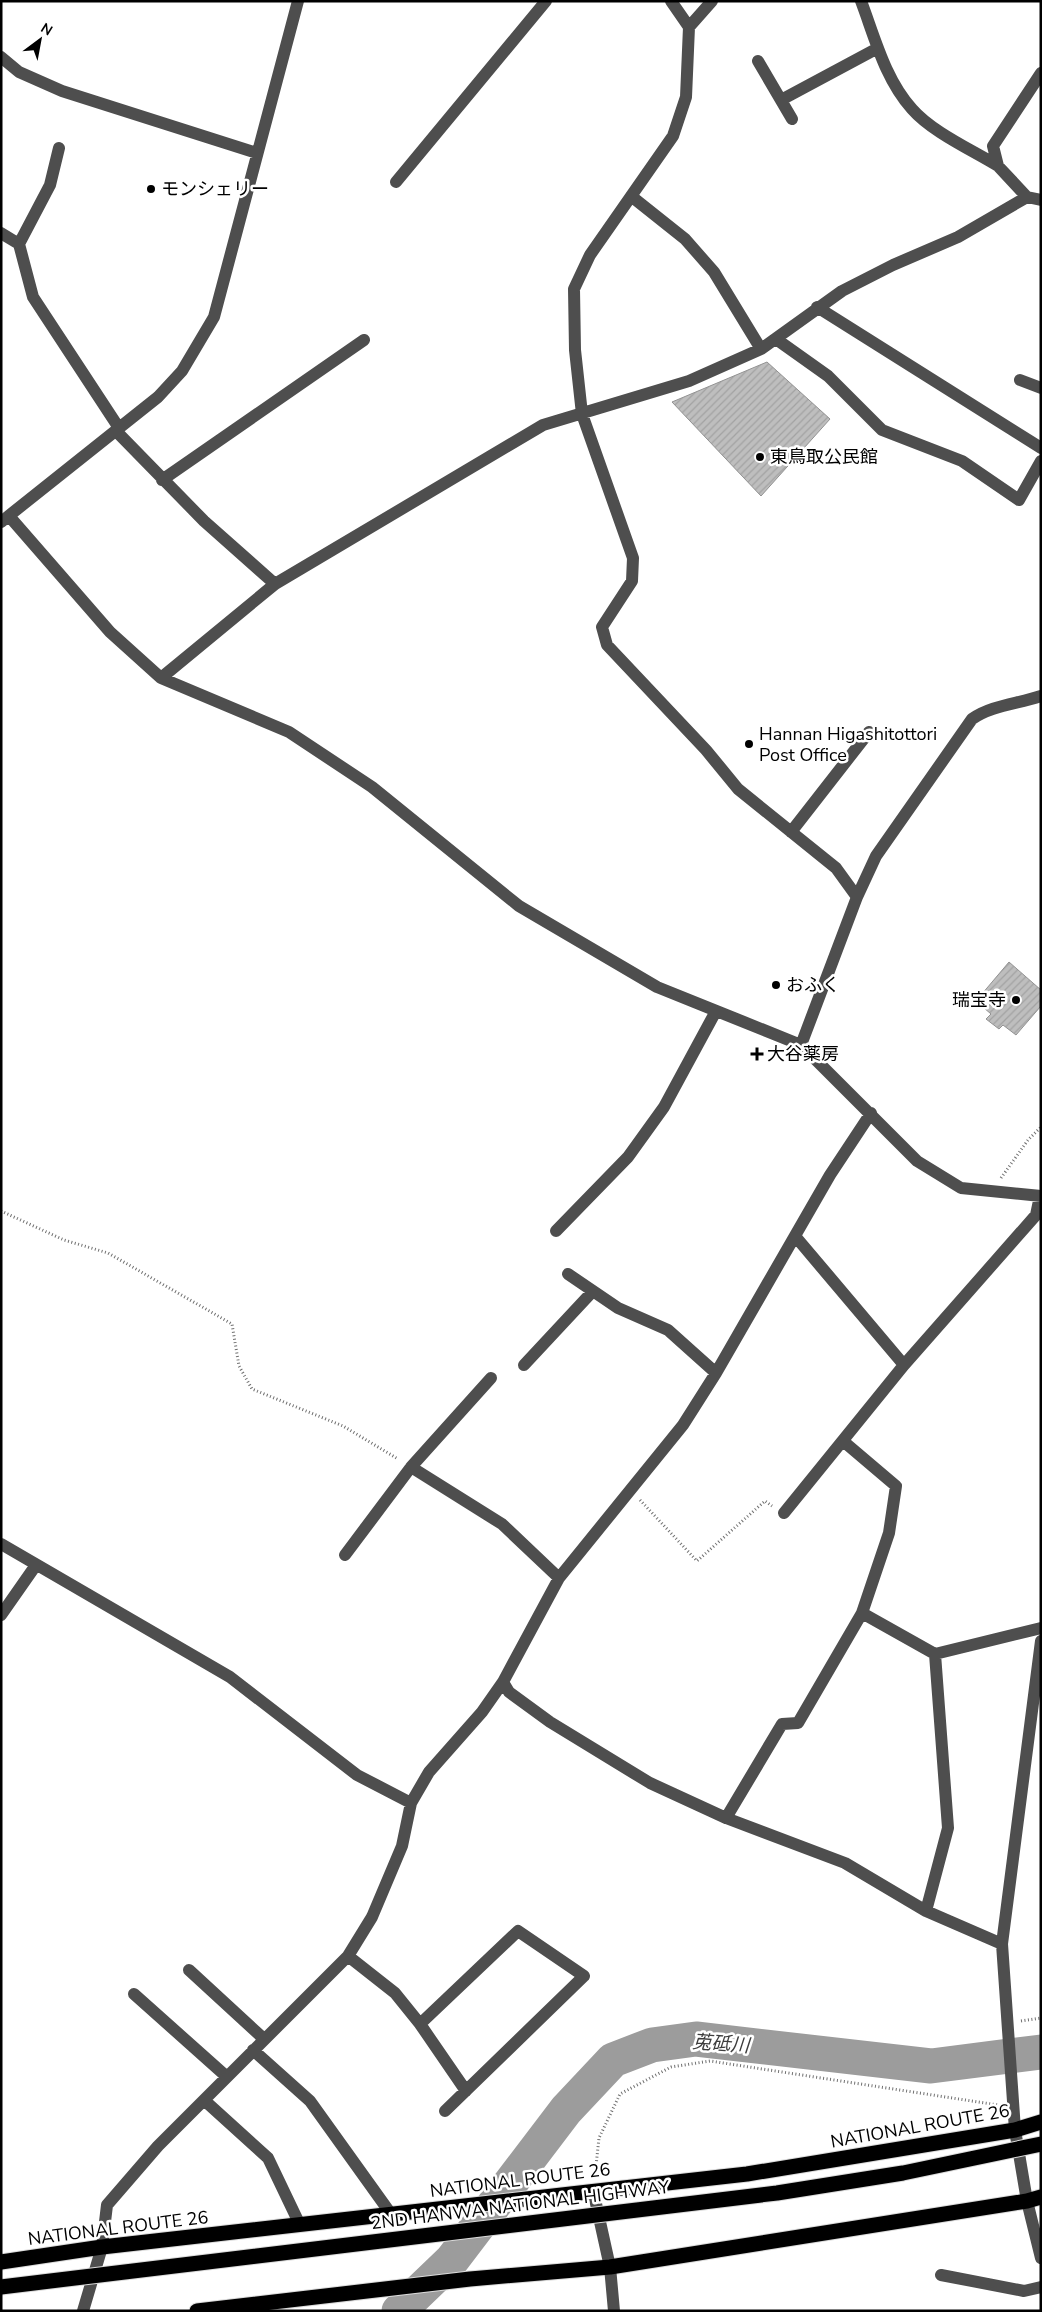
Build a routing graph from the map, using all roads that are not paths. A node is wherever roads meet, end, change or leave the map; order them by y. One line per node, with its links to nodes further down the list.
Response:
1 (298, 1): 14 (street)
2 (546, 1): 16 (street)
3 (671, 1): 6 (street)
4 (712, 1): 6 (street)
5 (861, 1): 7 (street)
6 (689, 27): 17 (street)
7 (878, 48): 11 (street); 15 (street)
8 (1, 57): 14 (street)
9 (758, 61): 11 (street)
10 (1041, 72): 15 (street)
11 (781, 100): 12 (street)
12 (792, 119)
13 (59, 148): 21 (street)
14 (256, 152): 29 (street)
15 (998, 166): 18 (street)
16 (396, 182)
17 (631, 196): 25 (street); 28 (street)
18 (1028, 197): 19 (street); 22 (street)
19 (1041, 200)
20 (1, 233): 21 (street)
21 (18, 244): 29 (street)
22 (817, 307): 23 (street); 30 (street)
23 (776, 339): 25 (street); 31 (street)
24 (364, 340): 32 (street)
25 (761, 349): 28 (street)
26 (1020, 380): 27 (street)
27 (1041, 388)
28 (582, 414): 34 (street); 38 (street)
29 (118, 429): 32 (street); 33 (street)
30 (1041, 448)
31 (1041, 461)
32 (162, 480): 34 (street)
33 (5, 519): 35 (street)
34 (275, 584): 35 (street)
35 (162, 678): 40 (street)
36 (1041, 696): 39 (street)
37 (869, 732): 38 (street)
38 (791, 832): 39 (street)
39 (857, 897): 41 (street)
40 (716, 1011): 41 (street); 44 (street)
41 (801, 1045): 42 (street)
42 (870, 1113): 43 (street); 45 (street)
43 (1040, 1196): 49 (street)
44 (556, 1231)
45 (795, 1236): 49 (street); 50 (street)
46 (568, 1274): 47 (street)
47 (593, 1291): 48 (street); 50 (street)
48 (524, 1365)
49 (904, 1365): 52 (street)
50 (716, 1373): 58 (street)
51 (491, 1378): 53 (street)
52 (843, 1441): 54 (street); 59 (street)
53 (411, 1467): 56 (street); 58 (street)
54 (784, 1513)
55 (1, 1544): 57 (street)
56 (345, 1555)
57 (36, 1565): 60 (street); 65 (street)
58 (559, 1578): 64 (street)
59 (862, 1613): 63 (street); 66 (street)
60 (1, 1615)
61 (1041, 1628): 63 (street)
62 (1041, 1641): 68 (street)
63 (935, 1654): 67 (street)
64 (503, 1682): 65 (street); 66 (street)
65 (411, 1802): 69 (street)
66 (726, 1818): 67 (street)
67 (926, 1911): 68 (street)
68 (1002, 1944): 80 (street)
69 (348, 1956): 72 (street); 73 (street)
70 (189, 1970): 73 (street)
71 (134, 1994): 75 (street)
72 (420, 2024): 76 (street); 76 (street)
73 (264, 2040): 74 (street)
74 (253, 2050): 75 (street); 84 (street)
75 (227, 2077): 77 (street)
76 (466, 2090): 78 (street)
77 (204, 2100): 85 (street); 86 (street)
78 (445, 2111)
79 (1041, 2122): 80 (highway, NATIONAL ROUTE 26)
80 (1015, 2130): 82 (highway, NATIONAL ROUTE 26); 83 (street)
81 (1041, 2144): 91 (highway, 2ND HANWA NATIONAL HIGHWAY, bridge)
82 (594, 2190): 84 (highway, NATIONAL ROUTE 26); 89 (street)
83 (1034, 2199): 87 (street); 89 (highway)
84 (391, 2214): 85 (highway, NATIONAL ROUTE 26)
85 (300, 2225): 86 (highway, NATIONAL ROUTE 26)
86 (102, 2247): 88 (highway, NATIONAL ROUTE 26); 93 (street)
87 (1041, 2258)
88 (1, 2262)
89 (610, 2267): 94 (highway); 95 (street)
90 (941, 2276): 92 (street)
91 (1, 2286)
92 (1041, 2287)
93 (83, 2311)
94 (197, 2311)
95 (614, 2311)

